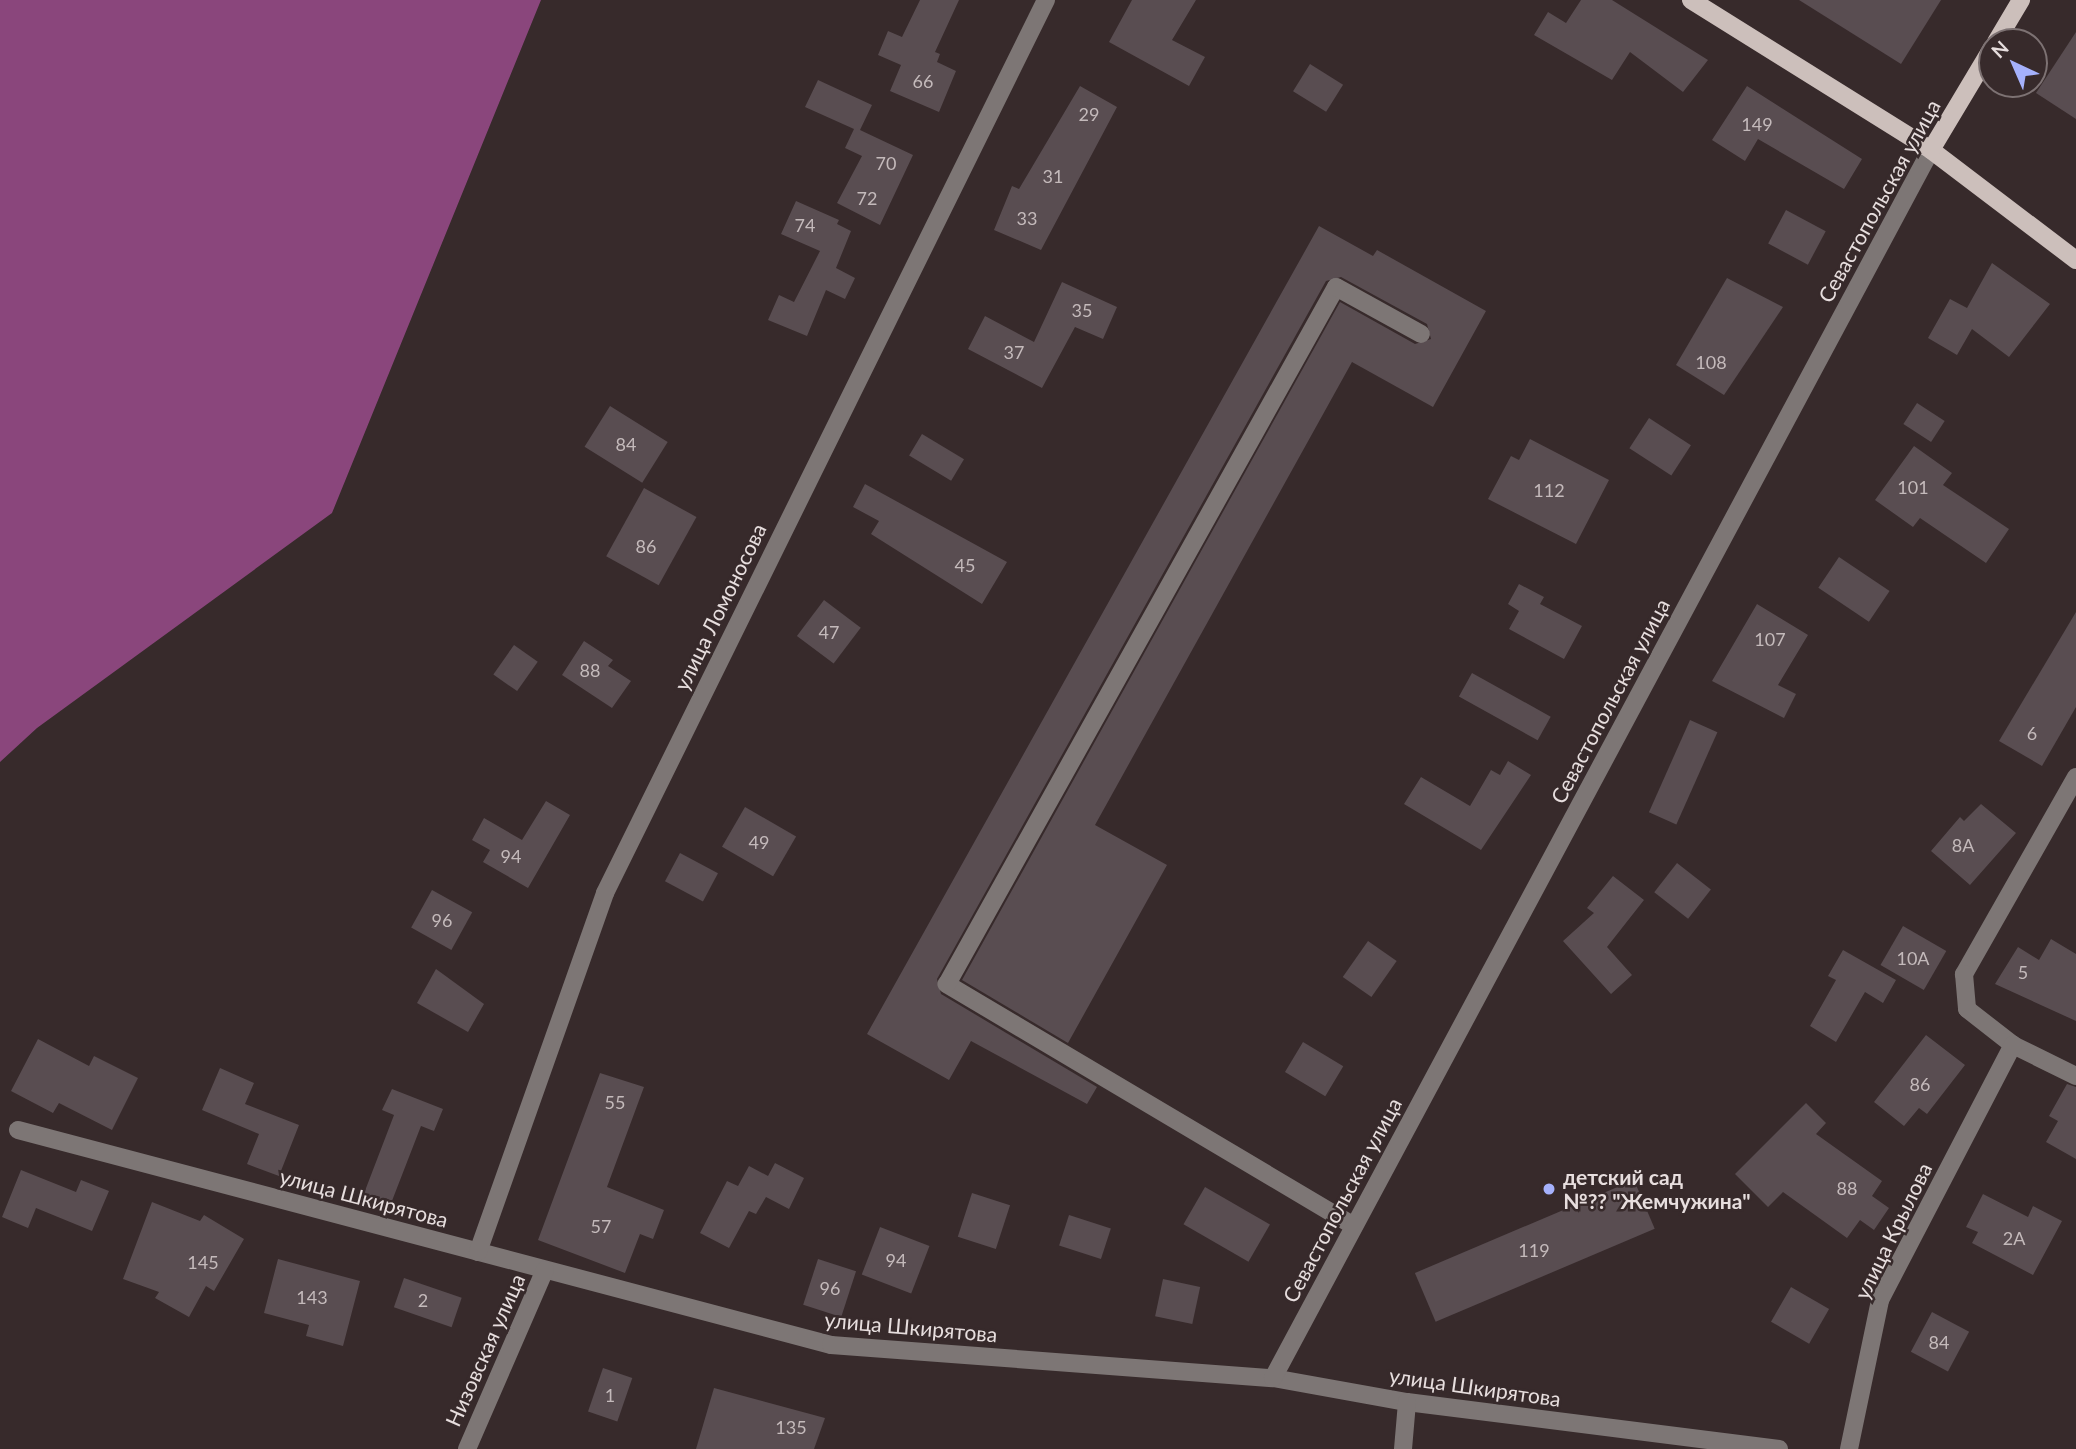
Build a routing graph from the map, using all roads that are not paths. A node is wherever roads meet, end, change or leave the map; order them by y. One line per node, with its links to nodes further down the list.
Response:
1 (1046, 0): 14 (street, улица Ломоносова)
2 (1691, 0): 6 (main road)
3 (2021, 0): 4 (main road)
4 (2004, 28)
5 (1978, 71): 6 (main road, Севастопольская улица)
6 (1931, 150): 7 (main road); 13 (street, Севастопольская улица)
7 (2076, 260)
8 (1421, 334): 13 (street)
9 (2076, 777): 10 (street)
10 (2013, 1045): 11 (street); 21 (street, улица Крылова)
11 (2076, 1076)
12 (18, 1130): 14 (street, улица Шкирятова)
13 (1354, 1226): 16 (street, Севастопольская улица)
14 (478, 1252): 15 (street, улица Шкирятова)
15 (545, 1270): 16 (street, улица Шкирятова); 18 (street, Низовская улица)
16 (1273, 1378): 17 (street, улица Шкирятова)
17 (1407, 1402): 19 (street); 20 (street, улица Шкирятова)
18 (467, 1449)
19 (1403, 1449)
20 (1779, 1449)
21 (1849, 1449)

